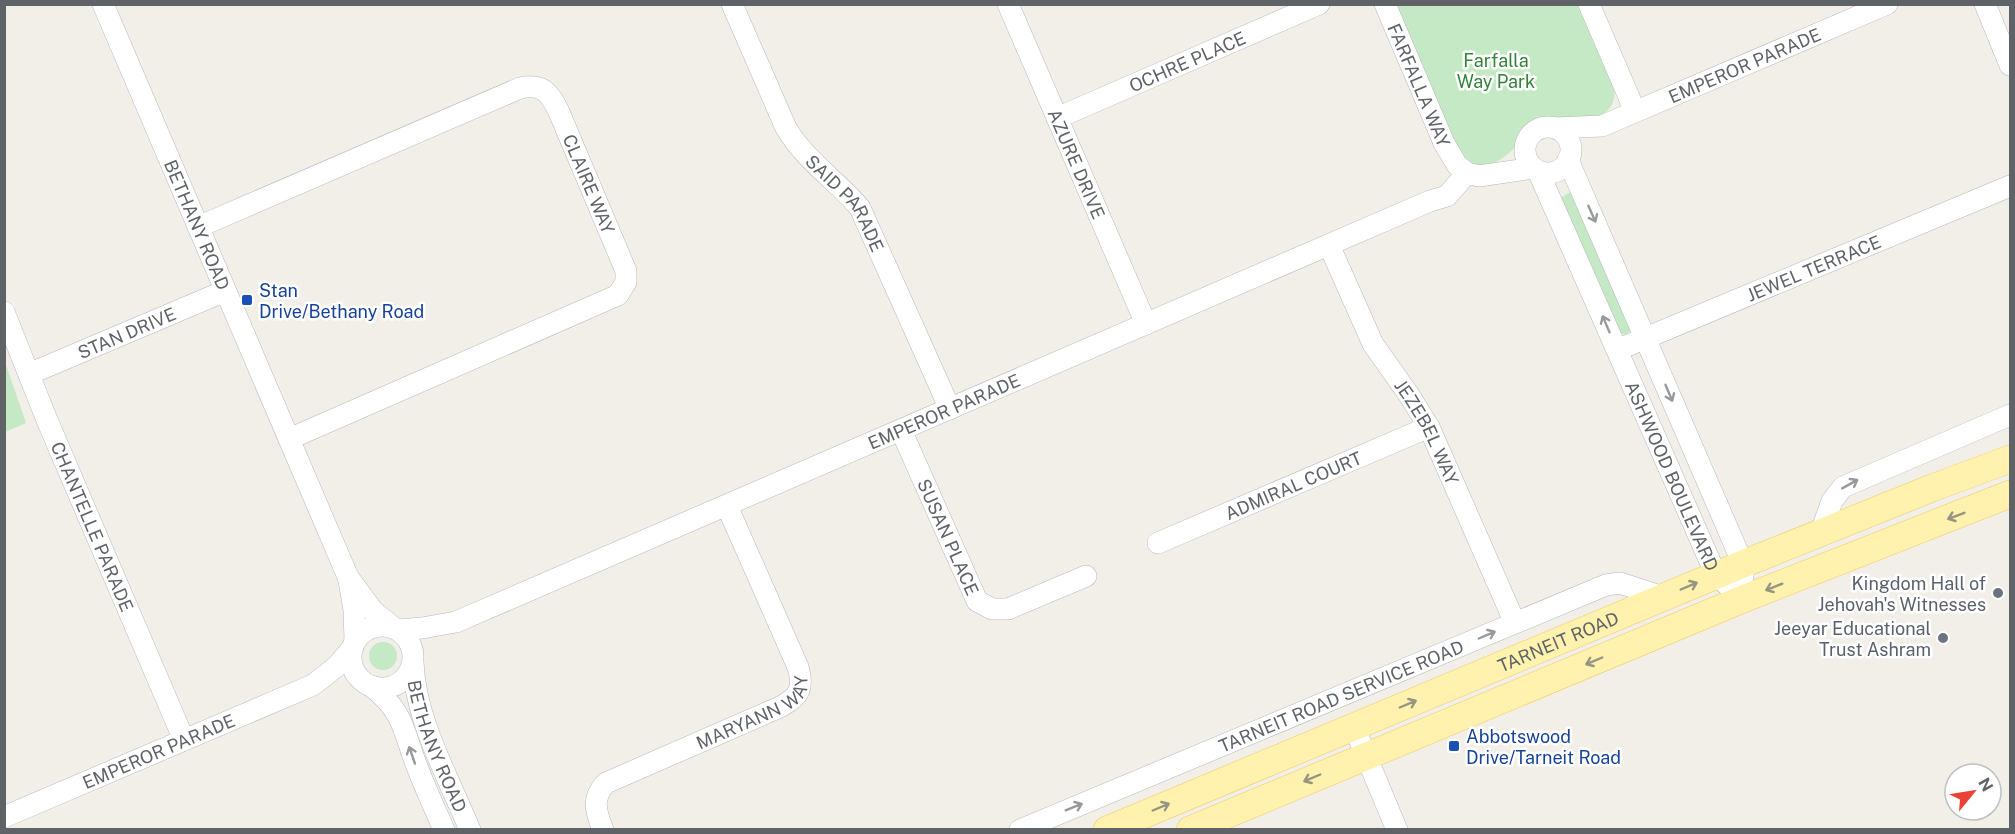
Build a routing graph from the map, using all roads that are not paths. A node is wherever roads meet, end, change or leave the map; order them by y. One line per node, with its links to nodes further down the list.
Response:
1 (732, 4): 29 (street, SAID PARADE)
2 (1008, 4): 11 (street, AZURE DRIVE)
3 (1319, 4): 11 (street, OCHRE PLACE)
4 (1385, 4): 16 (street, FARFALLA WAY)
5 (1589, 4): 10 (street)
6 (1887, 4): 10 (street, EMPEROR PARADE)
7 (1985, 4): 9 (street)
8 (106, 5): 20 (street, BETHANY ROAD)
9 (2010, 65)
10 (1635, 111): 12 (street, EMPEROR PARADE)
11 (1057, 118): 24 (street, AZURE DRIVE)
12 (1602, 126): 13 (street, EMPEROR PARADE); 15 (street, EMPEROR PARADE)
13 (1556, 128): 14 (street); 15 (street)
14 (1528, 138): 17 (street); 18 (street)
15 (1569, 159): 17 (street); 25 (street, ASHWOOD BOULEVARD, one-way to 25)
16 (1462, 169): 18 (street); 21 (street, EMPEROR PARADE)
17 (1536, 169): 18 (street); 27 (street, ASHWOOD BOULEVARD, one-way to 17)
18 (1492, 174)
19 (2010, 186): 25 (street, JEWEL TERRACE)
20 (198, 227): 22 (street, BETHANY ROAD); 33 (street, CLAIRE WAY)
21 (1329, 245): 24 (street, EMPEROR PARADE); 31 (street, JEZEBEL WAY)
22 (225, 291): 28 (street, STAN DRIVE); 33 (street, BETHANY ROAD)
23 (4, 312): 26 (street, CHANTELLE PARADE)
24 (1146, 324): 29 (street, EMPEROR PARADE)
25 (1646, 338): 27 (street, JEWEL TERRACE); 39 (street, ASHWOOD BOULEVARD, one-way to 39)
26 (10, 339): 28 (street, CHANTELLE PARADE)
27 (1617, 350): 40 (street, ASHWOOD BOULEVARD)
28 (29, 374): 53 (street, CHANTELLE PARADE)
29 (950, 409): 32 (street, EMPEROR PARADE)
30 (2010, 415): 37 (street, one-way to 30)
31 (1429, 427): 38 (street, ADMIRAL COURT); 46 (street, JEZEBEL WAY)
32 (902, 430): 36 (street, EMPEROR PARADE); 41 (street, SUSAN PLACE)
33 (289, 439): 42 (street, BETHANY ROAD)
34 (2010, 459): 37 (main road, TARNEIT ROAD)
35 (2010, 495): 44 (main road, TARNEIT ROAD, one-way to 44)
36 (727, 506): 45 (street, EMPEROR PARADE); 59 (street, MARYANN WAY)
37 (1821, 532): 39 (main road, TARNEIT ROAD)
38 (1158, 543)
39 (1743, 564): 40 (main road, TARNEIT ROAD); 44 (street, ASHWOOD BOULEVARD)
40 (1716, 575): 43 (main road, TARNEIT ROAD, one-way to 40); 44 (street, ASHWOOD BOULEVARD)
41 (1086, 576)
42 (348, 577): 47 (street, BETHANY ROAD); 48 (street, BETHANY ROAD)
43 (1663, 597): 46 (street, TARNEIT ROAD SERVICE ROAD); 52 (main road, TARNEIT ROAD, one-way to 43)
44 (1743, 599): 54 (main road, TARNEIT ROAD, one-way to 54)
45 (456, 622): 47 (street, EMPEROR PARADE); 49 (street, EMPEROR PARADE)
46 (1515, 623): 60 (street, TARNEIT ROAD SERVICE ROAD, one-way to 46)
47 (396, 628): 48 (street); 49 (street)
48 (354, 644): 50 (street); 51 (street, EMPEROR PARADE)
49 (414, 660): 50 (street); 58 (street, BETHANY ROAD)
50 (368, 684): 51 (street, EMPEROR PARADE); 57 (street, BETHANY ROAD, one-way to 50)
51 (313, 685): 53 (street, EMPEROR PARADE)
52 (1354, 727): 54 (street); 61 (main road, TARNEIT ROAD, one-way to 52)
53 (184, 740): 55 (street, EMPEROR PARADE)
54 (1366, 756): 56 (main road, TARNEIT ROAD, one-way to 56); 63 (street)
55 (4, 817)
56 (1198, 826): 62 (main road, TARNEIT ROAD)
57 (444, 830)
58 (470, 830)
59 (603, 830)
60 (1020, 830)
61 (1107, 830)
62 (1174, 830)
63 (1396, 830)

